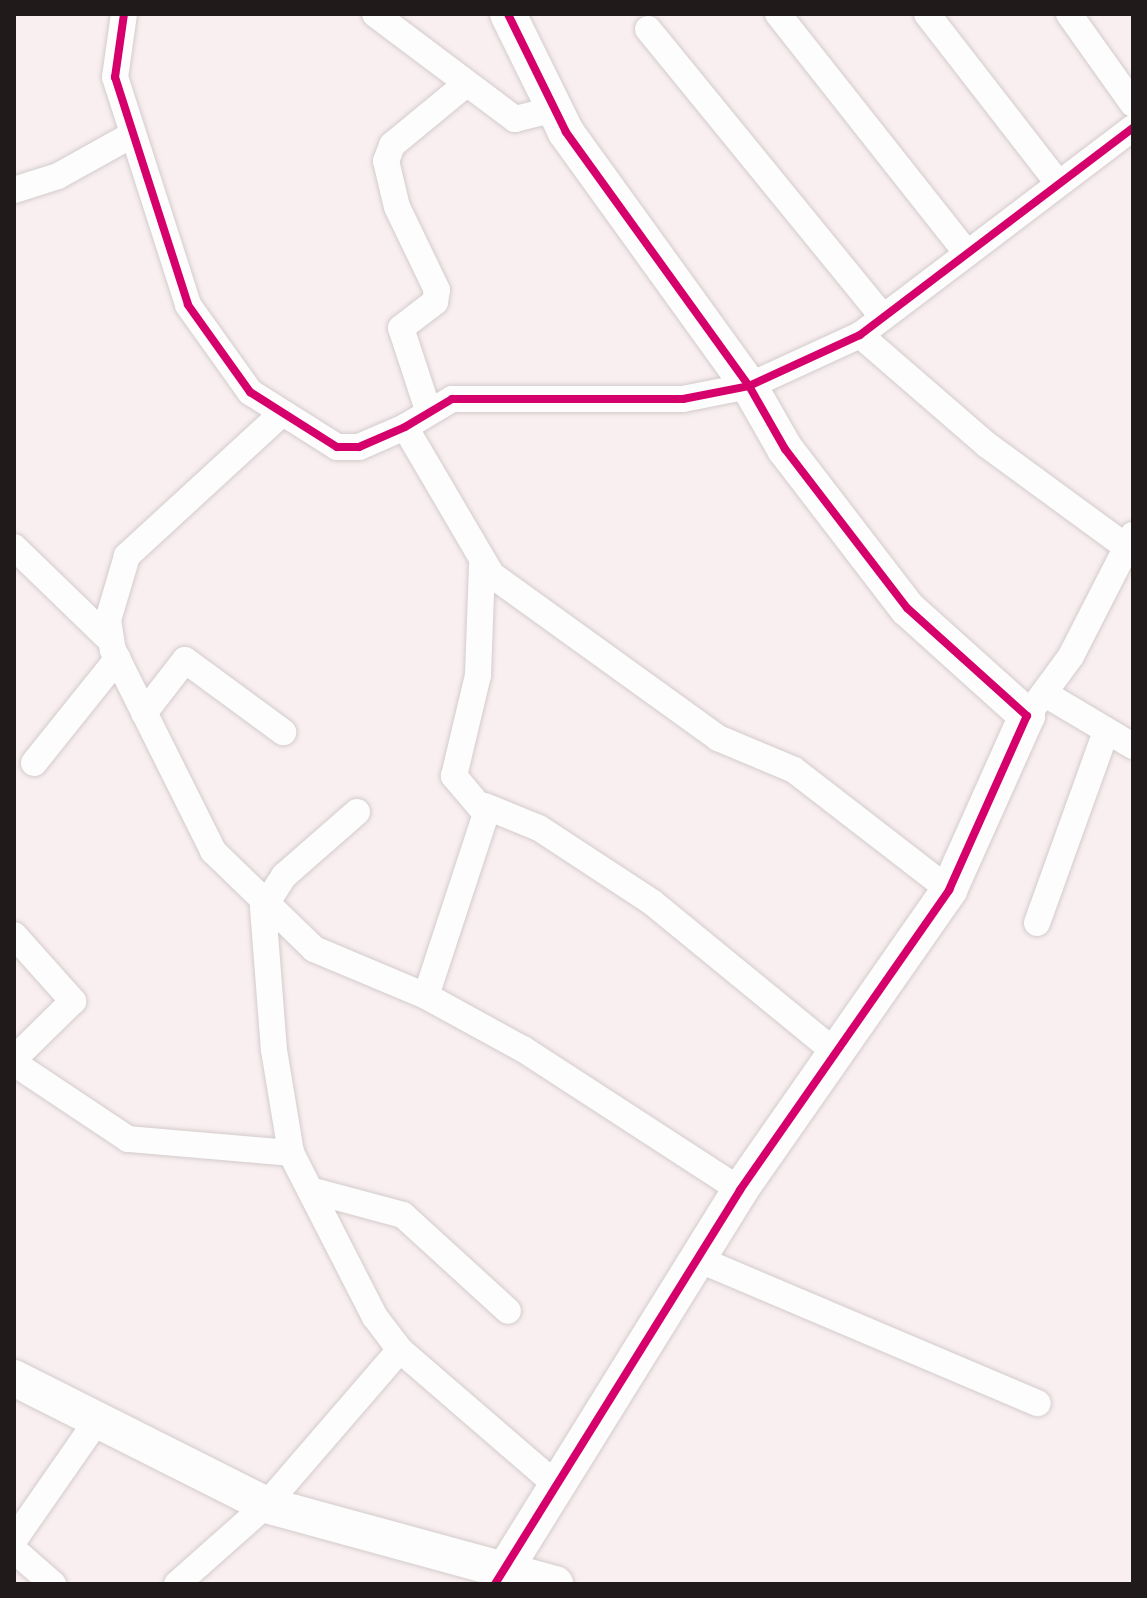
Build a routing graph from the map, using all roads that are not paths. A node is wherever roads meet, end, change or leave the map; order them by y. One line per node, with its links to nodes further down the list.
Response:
1 (124, 14): 12 (street)
2 (375, 14): 8 (street)
3 (508, 14): 10 (street)
4 (778, 14): 15 (street)
5 (927, 14): 13 (street)
6 (1069, 14): 9 (street)
7 (648, 29): 16 (street)
8 (466, 84): 10 (street); 19 (street)
9 (1133, 104)
10 (555, 109): 18 (street)
11 (1133, 128): 13 (street)
12 (128, 137): 14 (street); 20 (street)
13 (1058, 183): 15 (street)
14 (14, 190)
15 (967, 253): 16 (street)
16 (883, 317): 17 (street)
17 (860, 335): 18 (street); 22 (street)
18 (749, 386): 19 (street); 26 (street)
19 (428, 410): 21 (street)
20 (279, 416): 21 (street); 25 (street)
21 (405, 427): 24 (street)
22 (1130, 545): 26 (street)
23 (14, 547): 25 (street)
24 (482, 565): 32 (street); 34 (street)
25 (112, 648): 27 (street); 31 (street)
26 (1037, 706): 28 (street); 34 (street)
27 (144, 713): 29 (street); 35 (street)
28 (1106, 731): 30 (street); 36 (street)
29 (283, 732)
30 (1133, 746)
31 (34, 763)
32 (485, 806): 38 (street); 39 (street)
33 (357, 812): 35 (street)
34 (949, 890): 39 (street)
35 (263, 908): 38 (street); 41 (street)
36 (1037, 923)
37 (14, 935): 40 (street)
38 (426, 996): 43 (street)
39 (835, 1052): 43 (street)
40 (14, 1061): 41 (street)
41 (291, 1153): 42 (street)
42 (310, 1190): 45 (street); 46 (street)
43 (740, 1190): 44 (street)
44 (698, 1259): 48 (street); 50 (street)
45 (508, 1311)
46 (400, 1350): 50 (street); 51 (street)
47 (14, 1378): 49 (street)
48 (1038, 1403)
49 (96, 1422): 51 (street); 52 (street)
50 (560, 1488): 54 (street)
51 (266, 1505): 54 (street); 56 (street)
52 (14, 1539)
53 (14, 1550): 55 (street)
54 (499, 1577): 57 (street)
55 (53, 1584)
56 (177, 1584)
57 (555, 1584)

